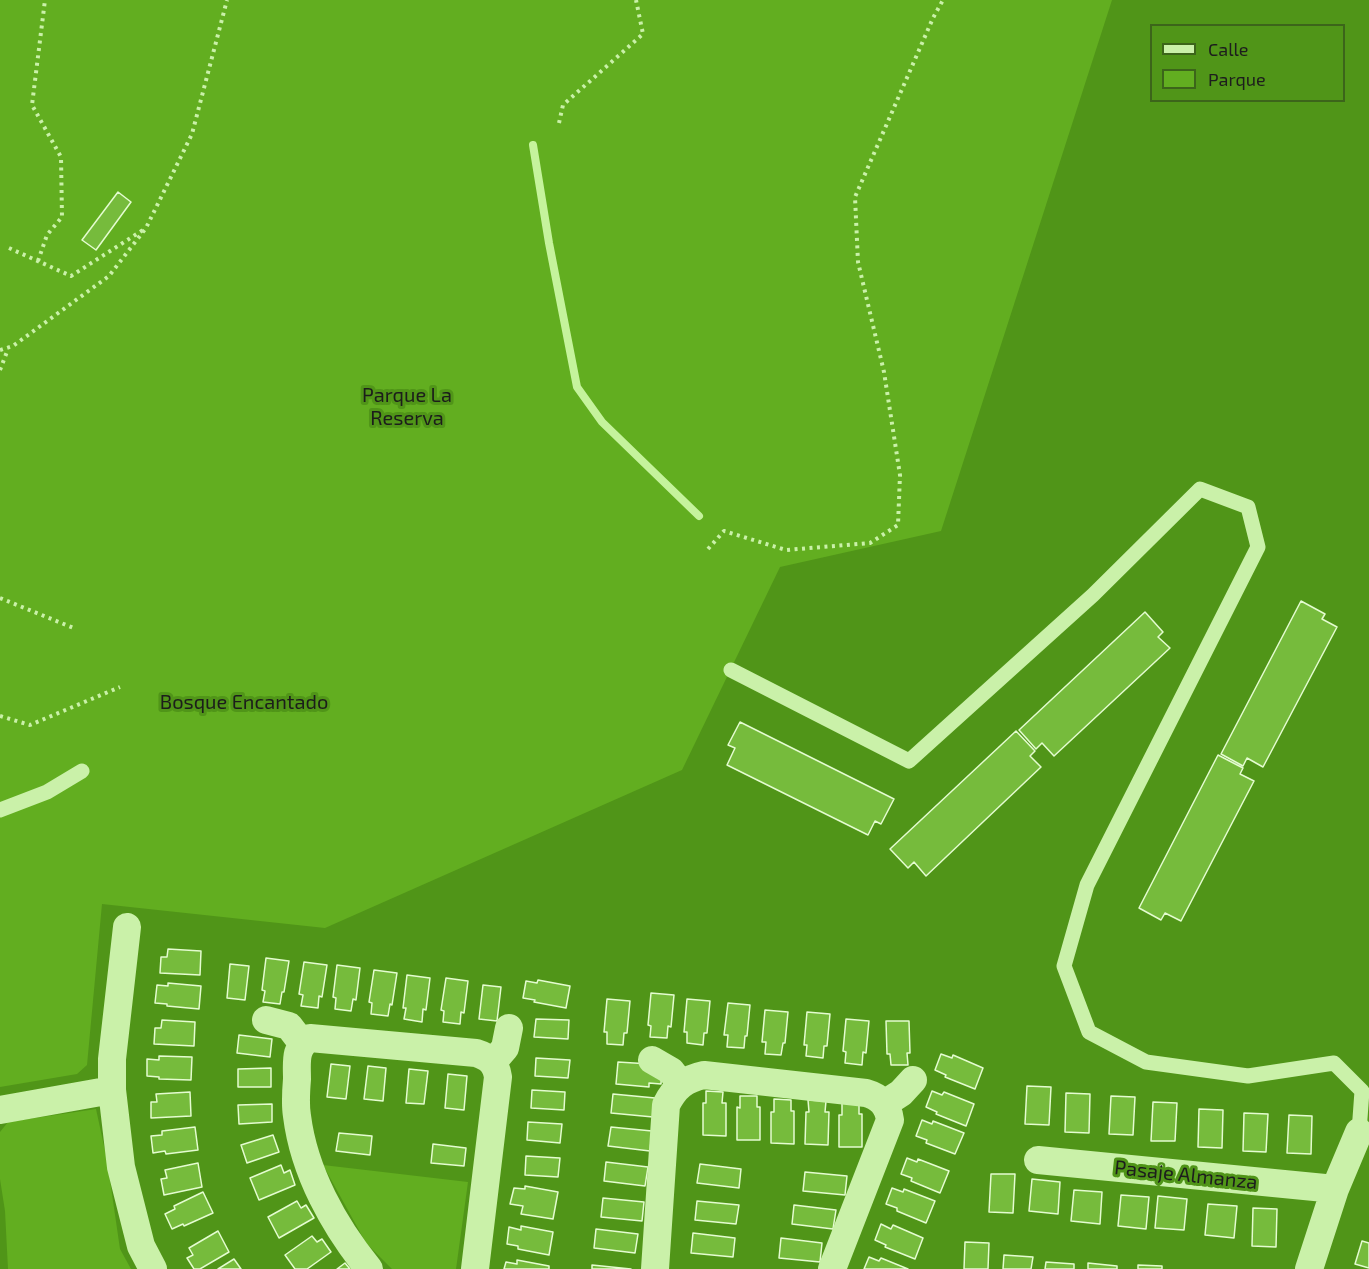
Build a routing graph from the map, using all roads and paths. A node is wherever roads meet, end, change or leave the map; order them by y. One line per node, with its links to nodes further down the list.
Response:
1 (45, 0): 8 (path)
2 (227, 0): 6 (path)
3 (636, 0): 5 (path)
4 (943, 0): 12 (path)
5 (559, 123)
6 (146, 228): 8 (path); 9 (path)
7 (9, 248): 8 (path)
8 (38, 261)
9 (8, 348): 10 (path); 11 (path)
10 (0, 350)
11 (0, 370)
12 (708, 549)
13 (0, 598): 14 (path)
14 (76, 629)
15 (731, 670): 31 (lane)
16 (120, 687): 17 (path)
17 (0, 716)
18 (82, 771): 19 (lane)
19 (0, 810)
20 (127, 927): 28 (street)
21 (266, 1020): 23 (street)
22 (509, 1028): 25 (street)
23 (302, 1043): 25 (street); 35 (street)
24 (652, 1060): 27 (street)
25 (493, 1062): 36 (street)
26 (913, 1080): 29 (street)
27 (681, 1084): 29 (street); 37 (street)
28 (112, 1090): 30 (street); 34 (street)
29 (884, 1104): 38 (street)
30 (0, 1110)
31 (1359, 1131): 33 (street)
32 (1038, 1160): 33 (street, Pasaje Almanza)
33 (1335, 1190): 39 (street)
34 (153, 1269)
35 (369, 1269)
36 (474, 1269)
37 (655, 1269)
38 (832, 1269)
39 (1309, 1269)

